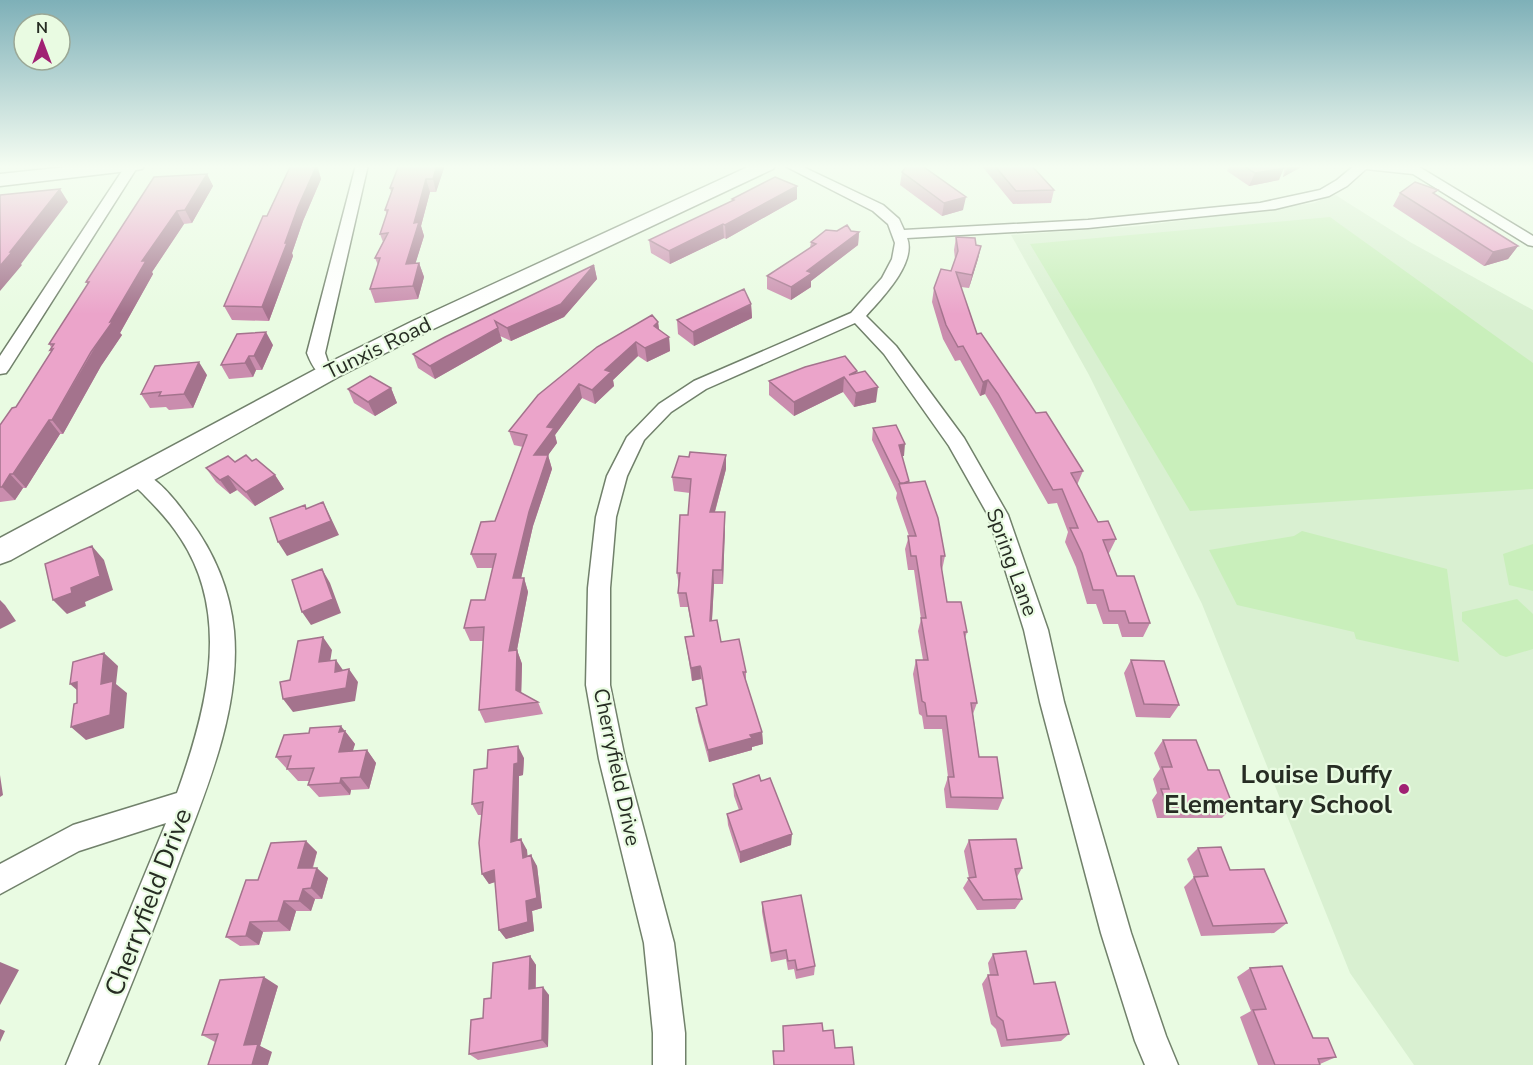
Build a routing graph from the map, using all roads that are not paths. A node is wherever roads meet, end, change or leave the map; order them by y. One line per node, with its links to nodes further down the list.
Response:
1 (101, 215): 10 (street)
2 (350, 215): 11 (street)
3 (660, 215): 11 (street, Tunxis Road)
4 (886, 215): 7 (street)
5 (1184, 215): 7 (street)
6 (1488, 215): 8 (street)
7 (900, 234): 9 (street)
8 (1533, 242)
9 (857, 316): 17 (street, Cherryfield Drive); 18 (street, Spring Lane)
10 (0, 369)
11 (329, 372): 12 (street, Tunxis Road)
12 (136, 477): 13 (street, Tunxis Road); 14 (street, Cherryfield Drive)
13 (0, 552)
14 (188, 803): 15 (street); 16 (street, Cherryfield Drive)
15 (0, 880)
16 (82, 1065)
17 (669, 1065)
18 (1162, 1065)

